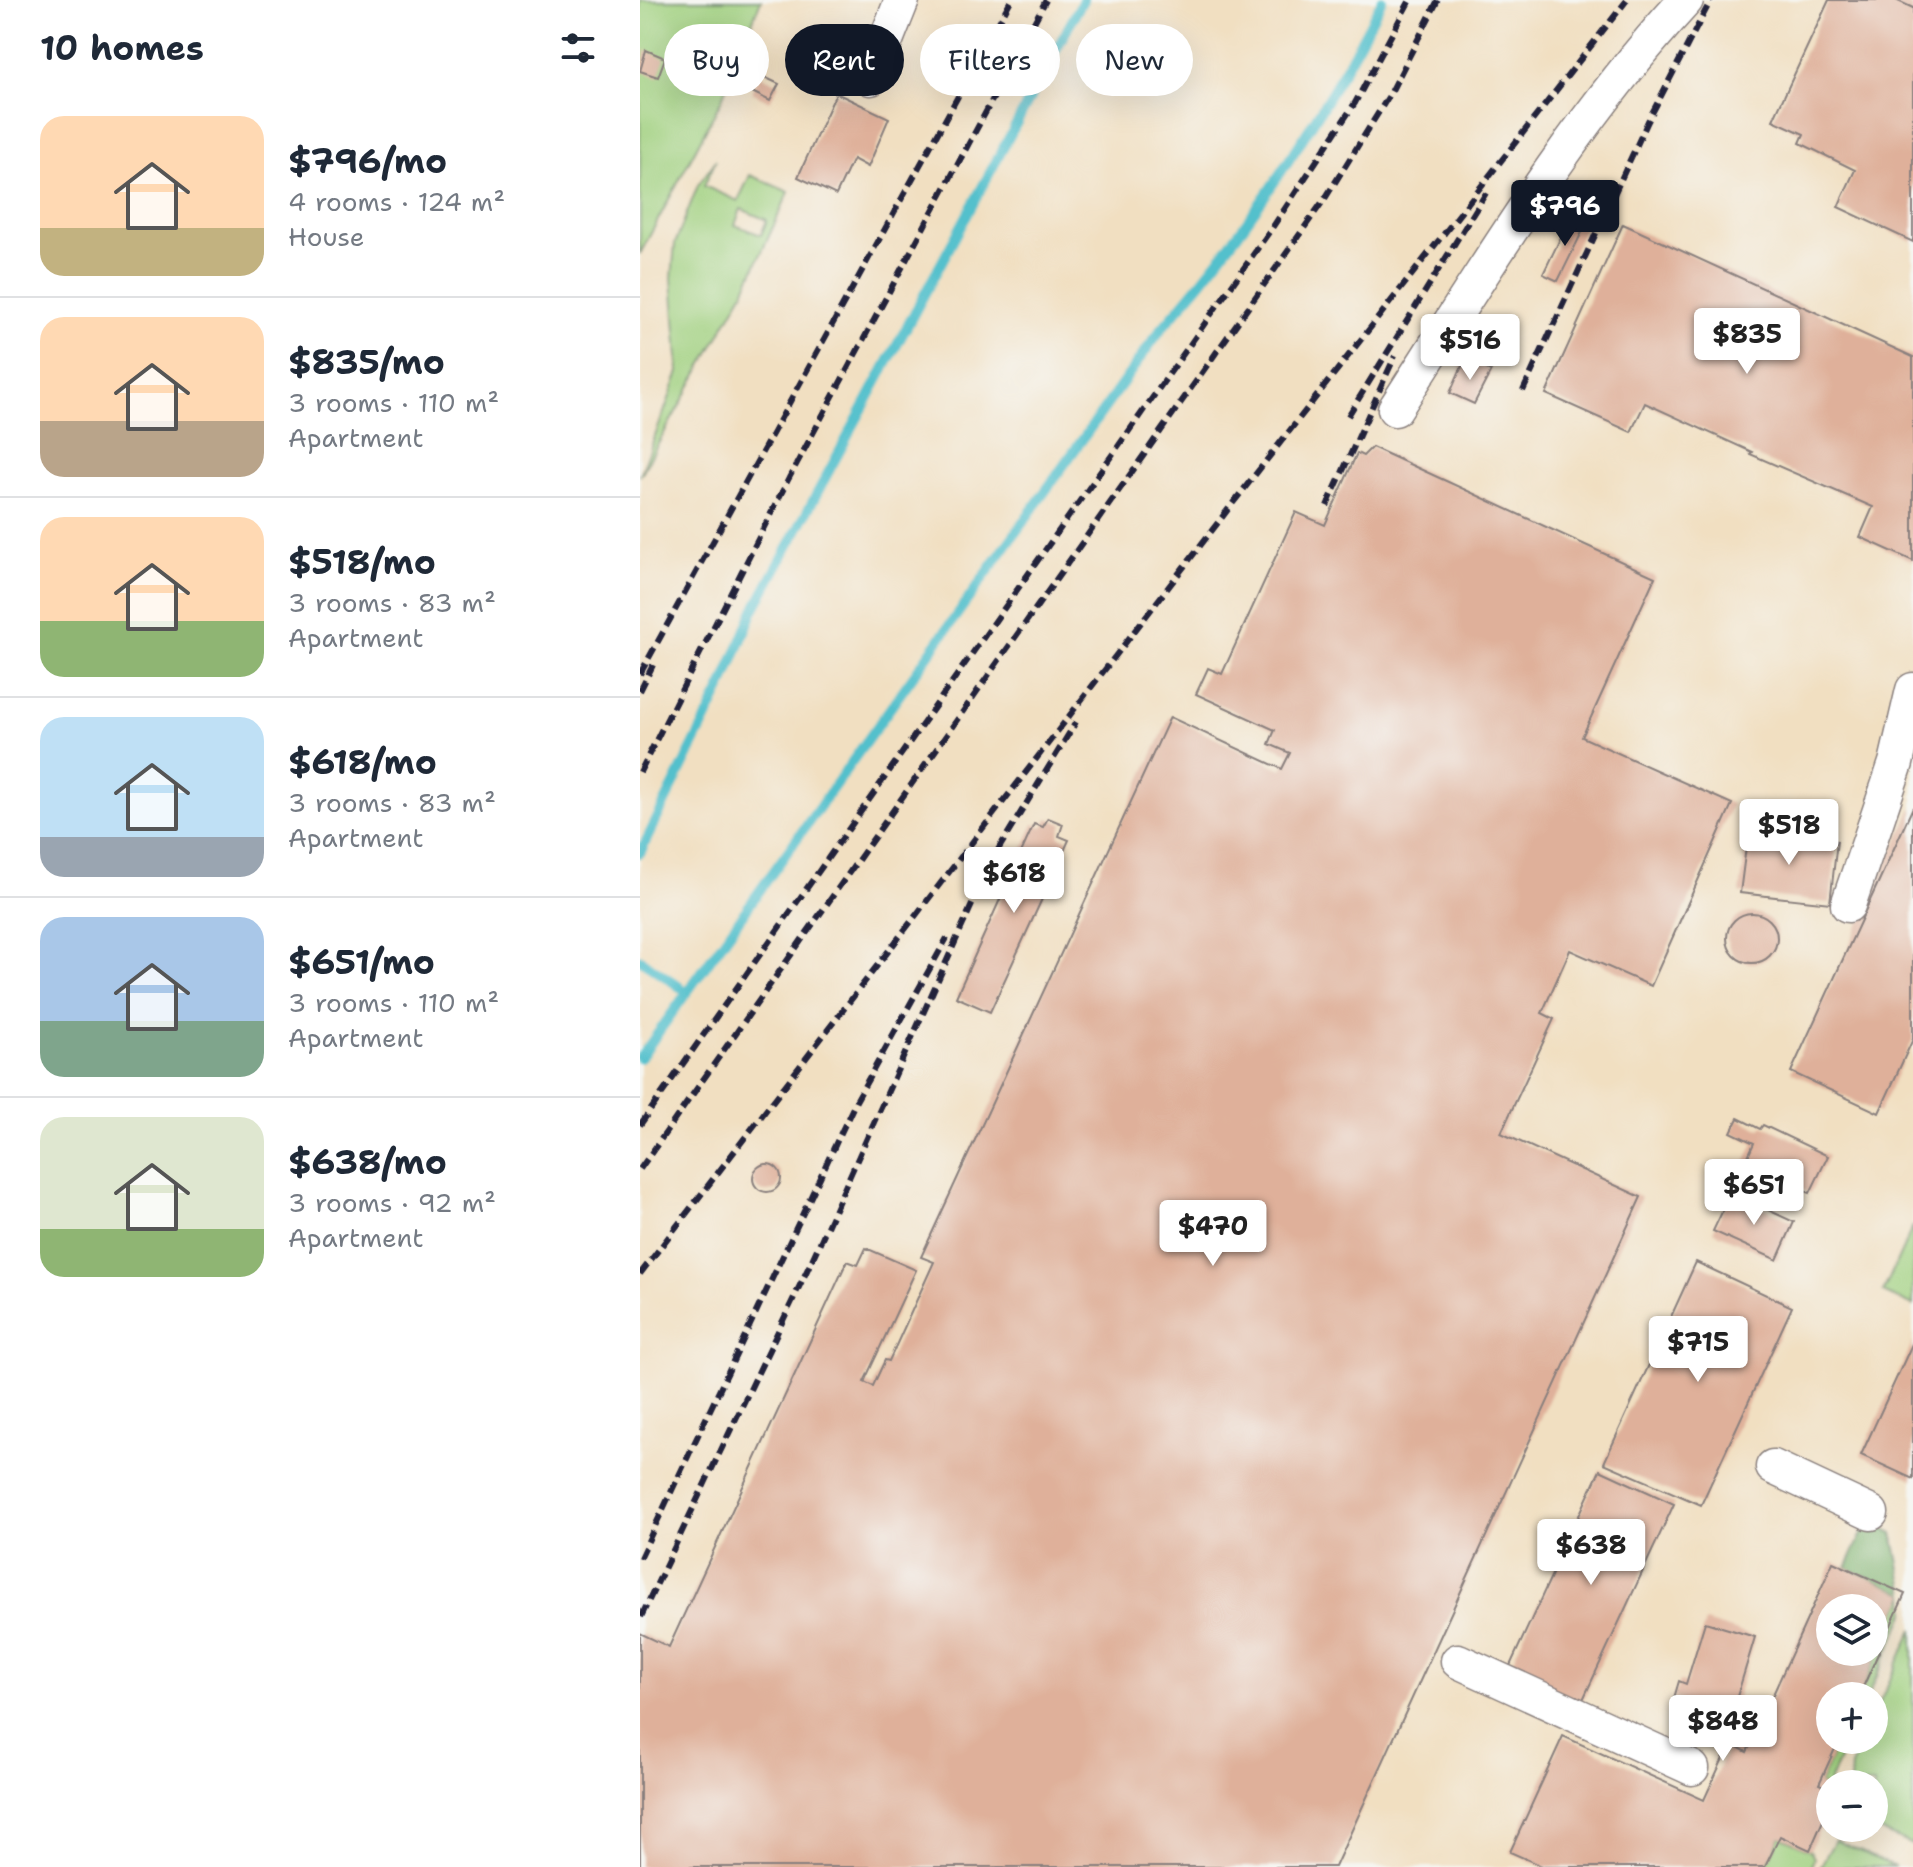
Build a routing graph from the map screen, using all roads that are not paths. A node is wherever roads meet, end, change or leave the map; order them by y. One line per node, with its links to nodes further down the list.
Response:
1 (902, 0): 3 (lane)
2 (1686, 0): 4 (lane)
3 (892, 24)
4 (1395, 409)
5 (1913, 690): 6 (lane)
6 (1848, 905)
7 (1773, 1467): 8 (lane)
8 (1871, 1513)
9 (1458, 1661): 10 (lane)
10 (1692, 1768)

